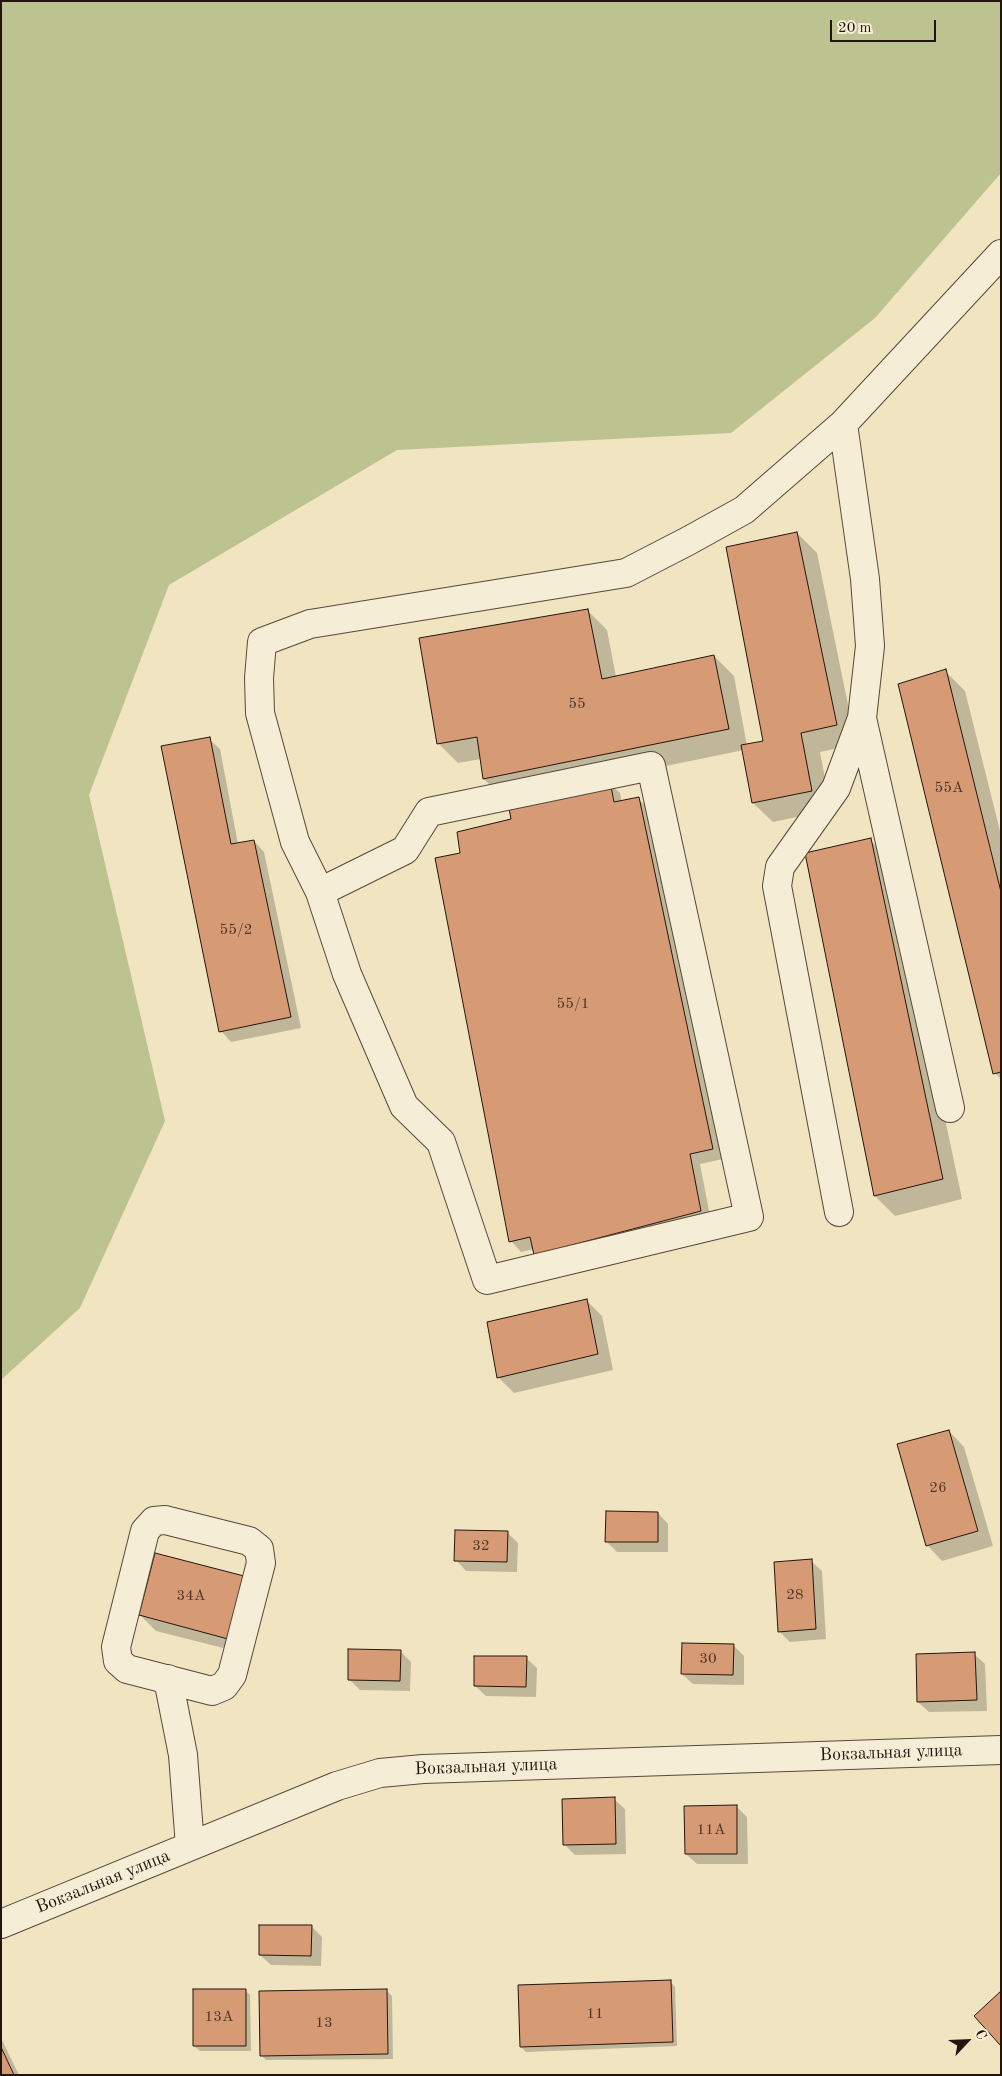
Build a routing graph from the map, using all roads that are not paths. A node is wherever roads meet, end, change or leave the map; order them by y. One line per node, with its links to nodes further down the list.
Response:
1 (1001, 254): 2 (street)
2 (843, 424): 3 (street); 4 (street)
3 (862, 718): 5 (street); 6 (street)
4 (320, 892): 4 (street)
5 (950, 1108)
6 (839, 1212)
7 (168, 1679): 7 (street); 9 (street)
8 (1001, 1750): 9 (street, Вокзальная улица)
9 (190, 1846): 10 (street, Вокзальная улица)
10 (1, 1924)

